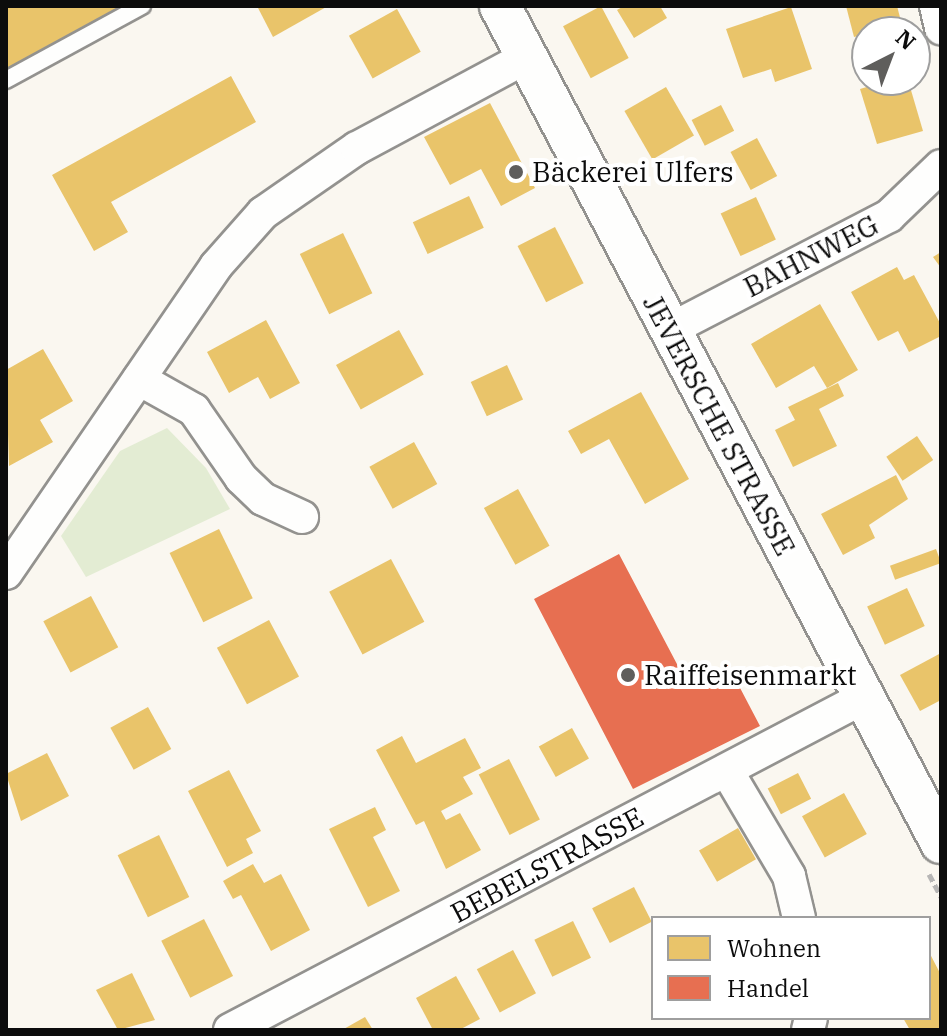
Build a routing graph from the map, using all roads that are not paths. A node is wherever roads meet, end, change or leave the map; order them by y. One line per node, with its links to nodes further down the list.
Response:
1 (142, 6): 6 (lane)
2 (500, 6): 5 (street, JEVERSCHE STRASSE)
3 (936, 6): 4 (street)
4 (941, 28)
5 (527, 57): 8 (street, JEVERSCHE STRASSE); 9 (street)
6 (6, 80)
7 (941, 166): 8 (street, BAHNWEG)
8 (669, 330): 12 (street, JEVERSCHE STRASSE)
9 (139, 379): 10 (street); 11 (street)
10 (302, 517)
11 (6, 573)
12 (863, 698): 13 (street, BEBELSTRASSE); 14 (street, JEVERSCHE STRASSE)
13 (727, 771): 15 (street); 16 (street, BEBELSTRASSE)
14 (941, 843)
15 (799, 916)
16 (230, 1030)

